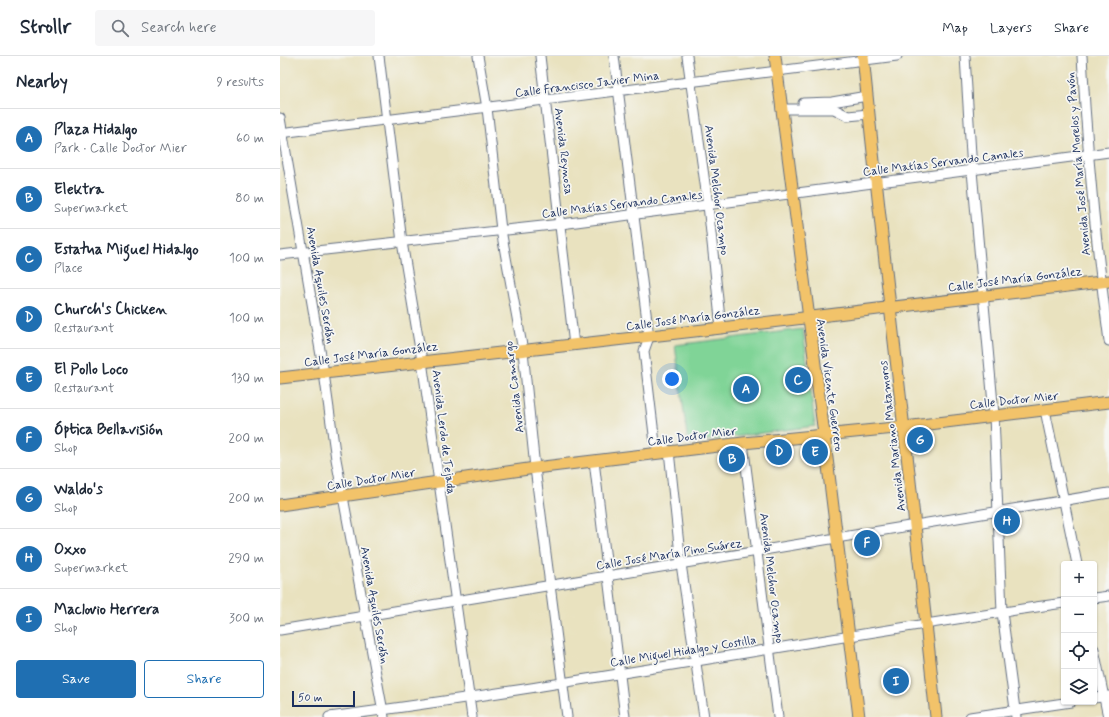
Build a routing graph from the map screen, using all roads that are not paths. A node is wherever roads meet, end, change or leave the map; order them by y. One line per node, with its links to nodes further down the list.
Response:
1 (379, 56): 20 (street, Avenida Lerdo de Tejada)
2 (478, 56): 17 (street, Avenida Camargo)
3 (540, 56): 15 (street, Avenida Reynosa)
4 (614, 56): 13 (street)
5 (687, 56): 12 (street, Avenida Melchor Ocampo)
6 (774, 56): 11 (main road, Avenida Vicente Guerrero)
7 (897, 56): 10 (street, Calle Francisco Javier Mina)
8 (965, 56): 24 (street)
9 (1082, 56): 23 (street, Avenida José María Morelos y Pavón)
10 (863, 58): 11 (street, Calle Francisco Javier Mina); 14 (main road, Avenida Mariano Matamoros)
11 (776, 71): 12 (street, Calle Francisco Javier Mina); 16 (main road, Avenida Vicente Guerrero)
12 (691, 82): 13 (street, Calle Francisco Javier Mina); 27 (street, Avenida Melchor Ocampo)
13 (619, 92): 15 (street, Calle Francisco Javier Mina); 28 (street)
14 (867, 96): 16 (street); 18 (main road, Avenida Mariano Matamoros)
15 (545, 101): 17 (street, Calle Francisco Javier Mina); 29 (street, Avenida Reynosa)
16 (781, 106): 18 (street); 26 (main road, Avenida Vicente Guerrero)
17 (487, 108): 20 (street, Calle Francisco Javier Mina); 30 (street, Avenida Camargo)
18 (869, 114): 25 (main road, Avenida Mariano Matamoros)
19 (280, 118): 21 (street, Avenida Aquiles Serdán)
20 (387, 121): 21 (street, Calle Francisco Javier Mina); 31 (street, Avenida Lerdo de Tejada)
21 (281, 133): 32 (street, Avenida Aquiles Serdán)
22 (1109, 152): 23 (street, Calle Matías Servando Canales)
23 (1088, 155): 24 (street, Calle Matías Servando Canales); 34 (street, Avenida José María Morelos y Pavón)
24 (972, 171): 25 (street, Calle Matías Servando Canales); 35 (street)
25 (877, 183): 26 (street, Calle Matías Servando Canales); 36 (main road, Avenida Mariano Matamoros)
26 (791, 193): 27 (street, Calle Matías Servando Canales); 37 (main road, Avenida Vicente Guerrero)
27 (708, 205): 28 (street, Calle Matías Servando Canales); 38 (street, Avenida Melchor Ocampo)
28 (634, 214): 29 (street, Calle Matías Servando Canales); 39 (street)
29 (561, 224): 30 (street, Calle Matías Servando Canales); 41 (street, Avenida Reynosa)
30 (501, 230): 31 (street, Calle Matías Servando Canales); 42 (street, Avenida Camargo)
31 (402, 242): 32 (street, Calle Matías Servando Canales); 43 (street, Avenida Lerdo de Tejada)
32 (303, 253): 33 (street, Calle Matías Servando Canales); 44 (street, Avenida Aquiles Serdán)
33 (280, 255)
34 (1105, 281): 35 (main road, Calle José María González); 40 (street, Avenida José María Morelos y Pavón)
35 (984, 296): 36 (main road, Calle José María González); 48 (street)
36 (889, 308): 37 (main road, Calle José María González); 49 (main road, Avenida Mariano Matamoros)
37 (808, 318): 38 (main road, Calle José María González); 50 (main road, Avenida Vicente Guerrero)
38 (721, 328): 39 (main road, Calle José María González)
39 (649, 337): 41 (main road, Calle José María González); 52 (street)
40 (1109, 341)
41 (574, 345): 42 (main road, Calle José María González)
42 (522, 351): 43 (main road, Calle José María González); 54 (street, Avenida Camargo)
43 (422, 361): 44 (main road, Calle José María González); 55 (street, Avenida Lerdo de Tejada)
44 (324, 373): 45 (main road, Calle José María González); 57 (street, Avenida Aquiles Serdán)
45 (280, 378)
46 (1109, 402): 47 (main road, Calle Doctor Mier)
47 (1045, 410): 48 (main road, Calle Doctor Mier); 58 (street)
48 (994, 415): 49 (main road, Calle Doctor Mier); 60 (street)
49 (905, 427): 50 (main road, Calle Doctor Mier); 61 (main road, Avenida Mariano Matamoros)
50 (824, 434): 51 (main road, Calle Doctor Mier); 62 (main road, Avenida Vicente Guerrero)
51 (743, 443): 52 (main road, Calle Doctor Mier); 63 (street, Avenida Melchor Ocampo)
52 (669, 451): 53 (main road, Calle Doctor Mier); 65 (street)
53 (594, 461): 54 (main road, Calle Doctor Mier); 66 (street)
54 (535, 468): 55 (main road, Calle Doctor Mier); 67 (street, Avenida Camargo)
55 (438, 482): 57 (main road, Calle Doctor Mier); 70 (street, Avenida Lerdo de Tejada)
56 (1109, 494): 58 (street, Calle José María Pino Suárez)
57 (343, 497): 59 (main road, Calle Doctor Mier); 73 (street, Avenida Aquiles Serdán)
58 (1064, 501): 60 (street, Calle José María Pino Suárez); 64 (street)
59 (280, 505)
60 (998, 512): 61 (street, Calle José María Pino Suárez); 72 (street)
61 (916, 525): 62 (street, Calle José María Pino Suárez); 74 (main road, Avenida Mariano Matamoros)
62 (837, 538): 63 (street, Calle José María Pino Suárez); 76 (main road, Avenida Vicente Guerrero)
63 (756, 552): 65 (street, Calle José María Pino Suárez); 77 (street, Avenida Melchor Ocampo)
64 (1076, 561)
65 (681, 564): 66 (street, Calle José María Pino Suárez); 78 (street)
66 (609, 576): 67 (street, Calle José María Pino Suárez); 80 (street)
67 (551, 586): 70 (street, Calle José María Pino Suárez); 81 (street, Avenida Camargo)
68 (1109, 596): 69 (street)
69 (1097, 598)
70 (454, 602): 73 (street, Calle José María Pino Suárez); 83 (street, Avenida Lerdo de Tejada)
71 (1061, 602): 72 (street, Calle Miguel Hidalgo y Costilla)
72 (1002, 612): 74 (street, Calle Miguel Hidalgo y Costilla); 86 (street)
73 (366, 616): 75 (street, Calle José María Pino Suárez); 85 (street, Avenida Aquiles Serdán)
74 (926, 622): 76 (street, Calle Miguel Hidalgo y Costilla); 94 (main road, Avenida Mariano Matamoros)
75 (280, 630)
76 (848, 636): 77 (street, Calle Miguel Hidalgo y Costilla); 93 (main road, Avenida Vicente Guerrero)
77 (769, 650): 78 (street, Calle Miguel Hidalgo y Costilla); 92 (street, Avenida Melchor Ocampo)
78 (697, 661): 80 (street, Calle Miguel Hidalgo y Costilla); 91 (street)
79 (1097, 661): 82 (street)
80 (619, 674): 81 (street, Calle Miguel Hidalgo y Costilla); 90 (street)
81 (562, 682): 83 (street, Calle Miguel Hidalgo y Costilla); 89 (street, Avenida Camargo)
82 (1106, 696): 96 (street)
83 (469, 697): 85 (street, Calle Miguel Hidalgo y Costilla); 88 (street, Avenida Lerdo de Tejada)
84 (1061, 704): 86 (street)
85 (383, 714): 87 (street, Calle Miguel Hidalgo y Costilla)
86 (1015, 714): 95 (street)
87 (329, 717)
88 (472, 717)
89 (567, 717)
90 (625, 717)
91 (704, 717)
92 (778, 717)
93 (859, 717)
94 (936, 717)
95 (970, 717)
96 (1108, 717)

